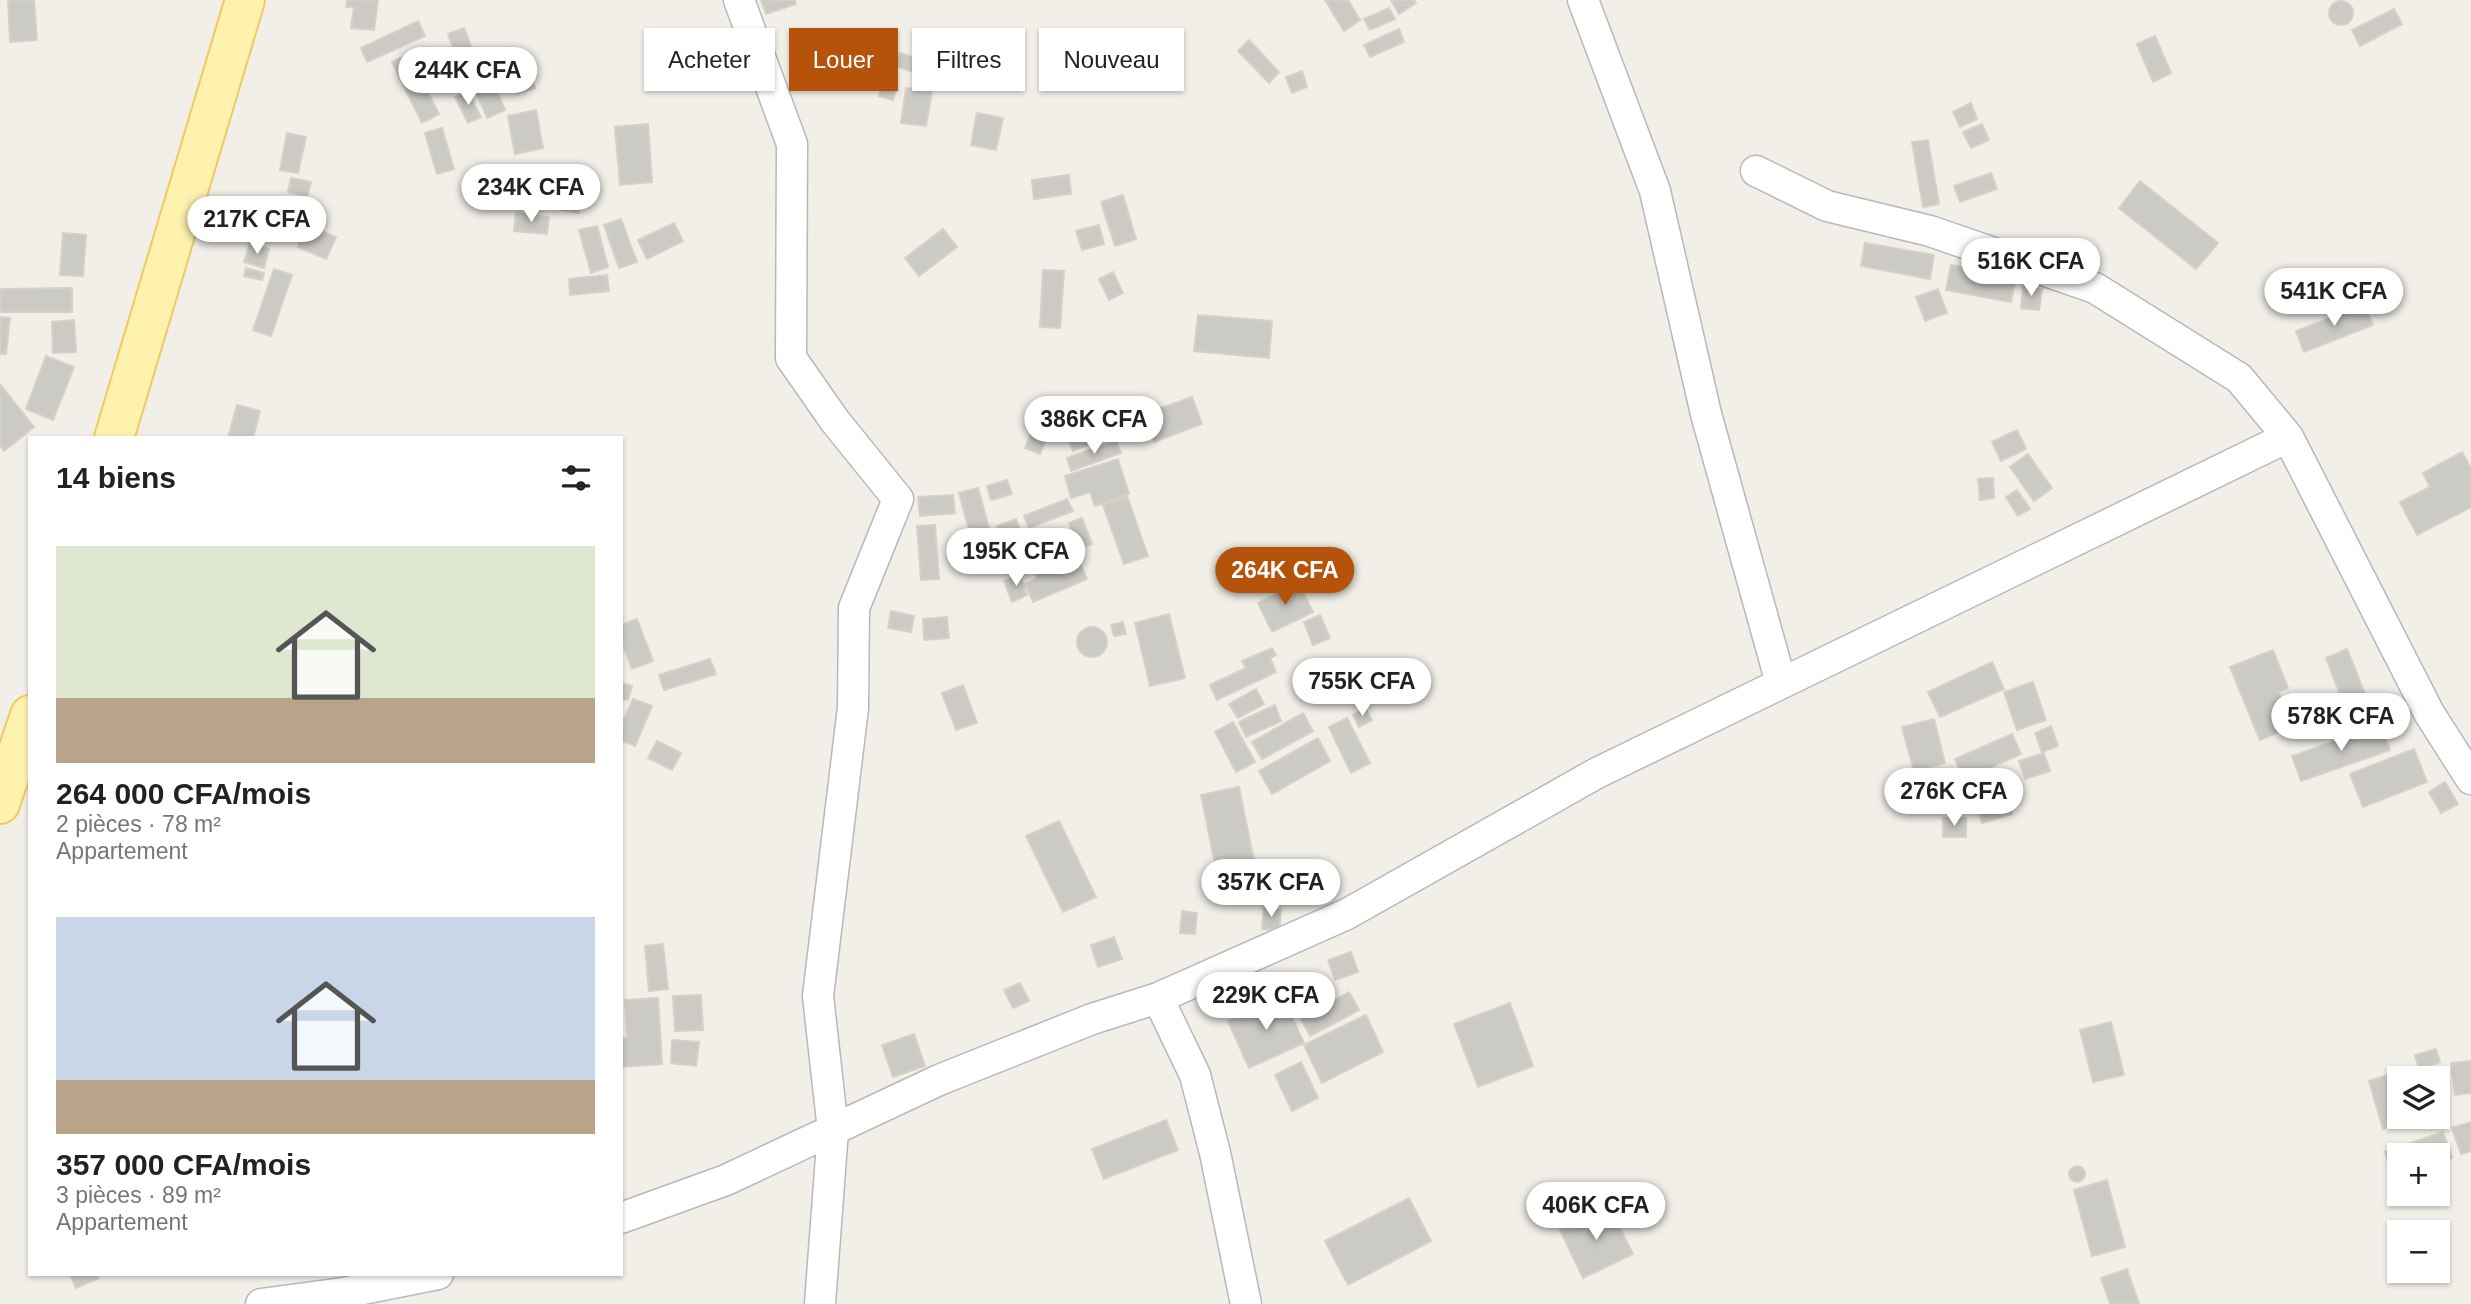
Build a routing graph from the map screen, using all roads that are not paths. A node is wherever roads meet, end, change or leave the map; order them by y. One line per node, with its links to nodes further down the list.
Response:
1 (245, 0): 5 (main road)
2 (739, 0): 12 (street)
3 (1583, 0): 7 (street)
4 (1756, 171): 6 (street)
5 (115, 436)
6 (2288, 437): 7 (street); 9 (street)
7 (1782, 683): 11 (street)
8 (28, 721): 10 (main road)
9 (2471, 779)
10 (0, 804)
11 (1158, 998): 12 (street); 17 (street)
12 (833, 1130): 13 (street); 16 (street)
13 (623, 1218)
14 (429, 1276): 15 (street)
15 (261, 1304)
16 (820, 1304)
17 (1246, 1304)

